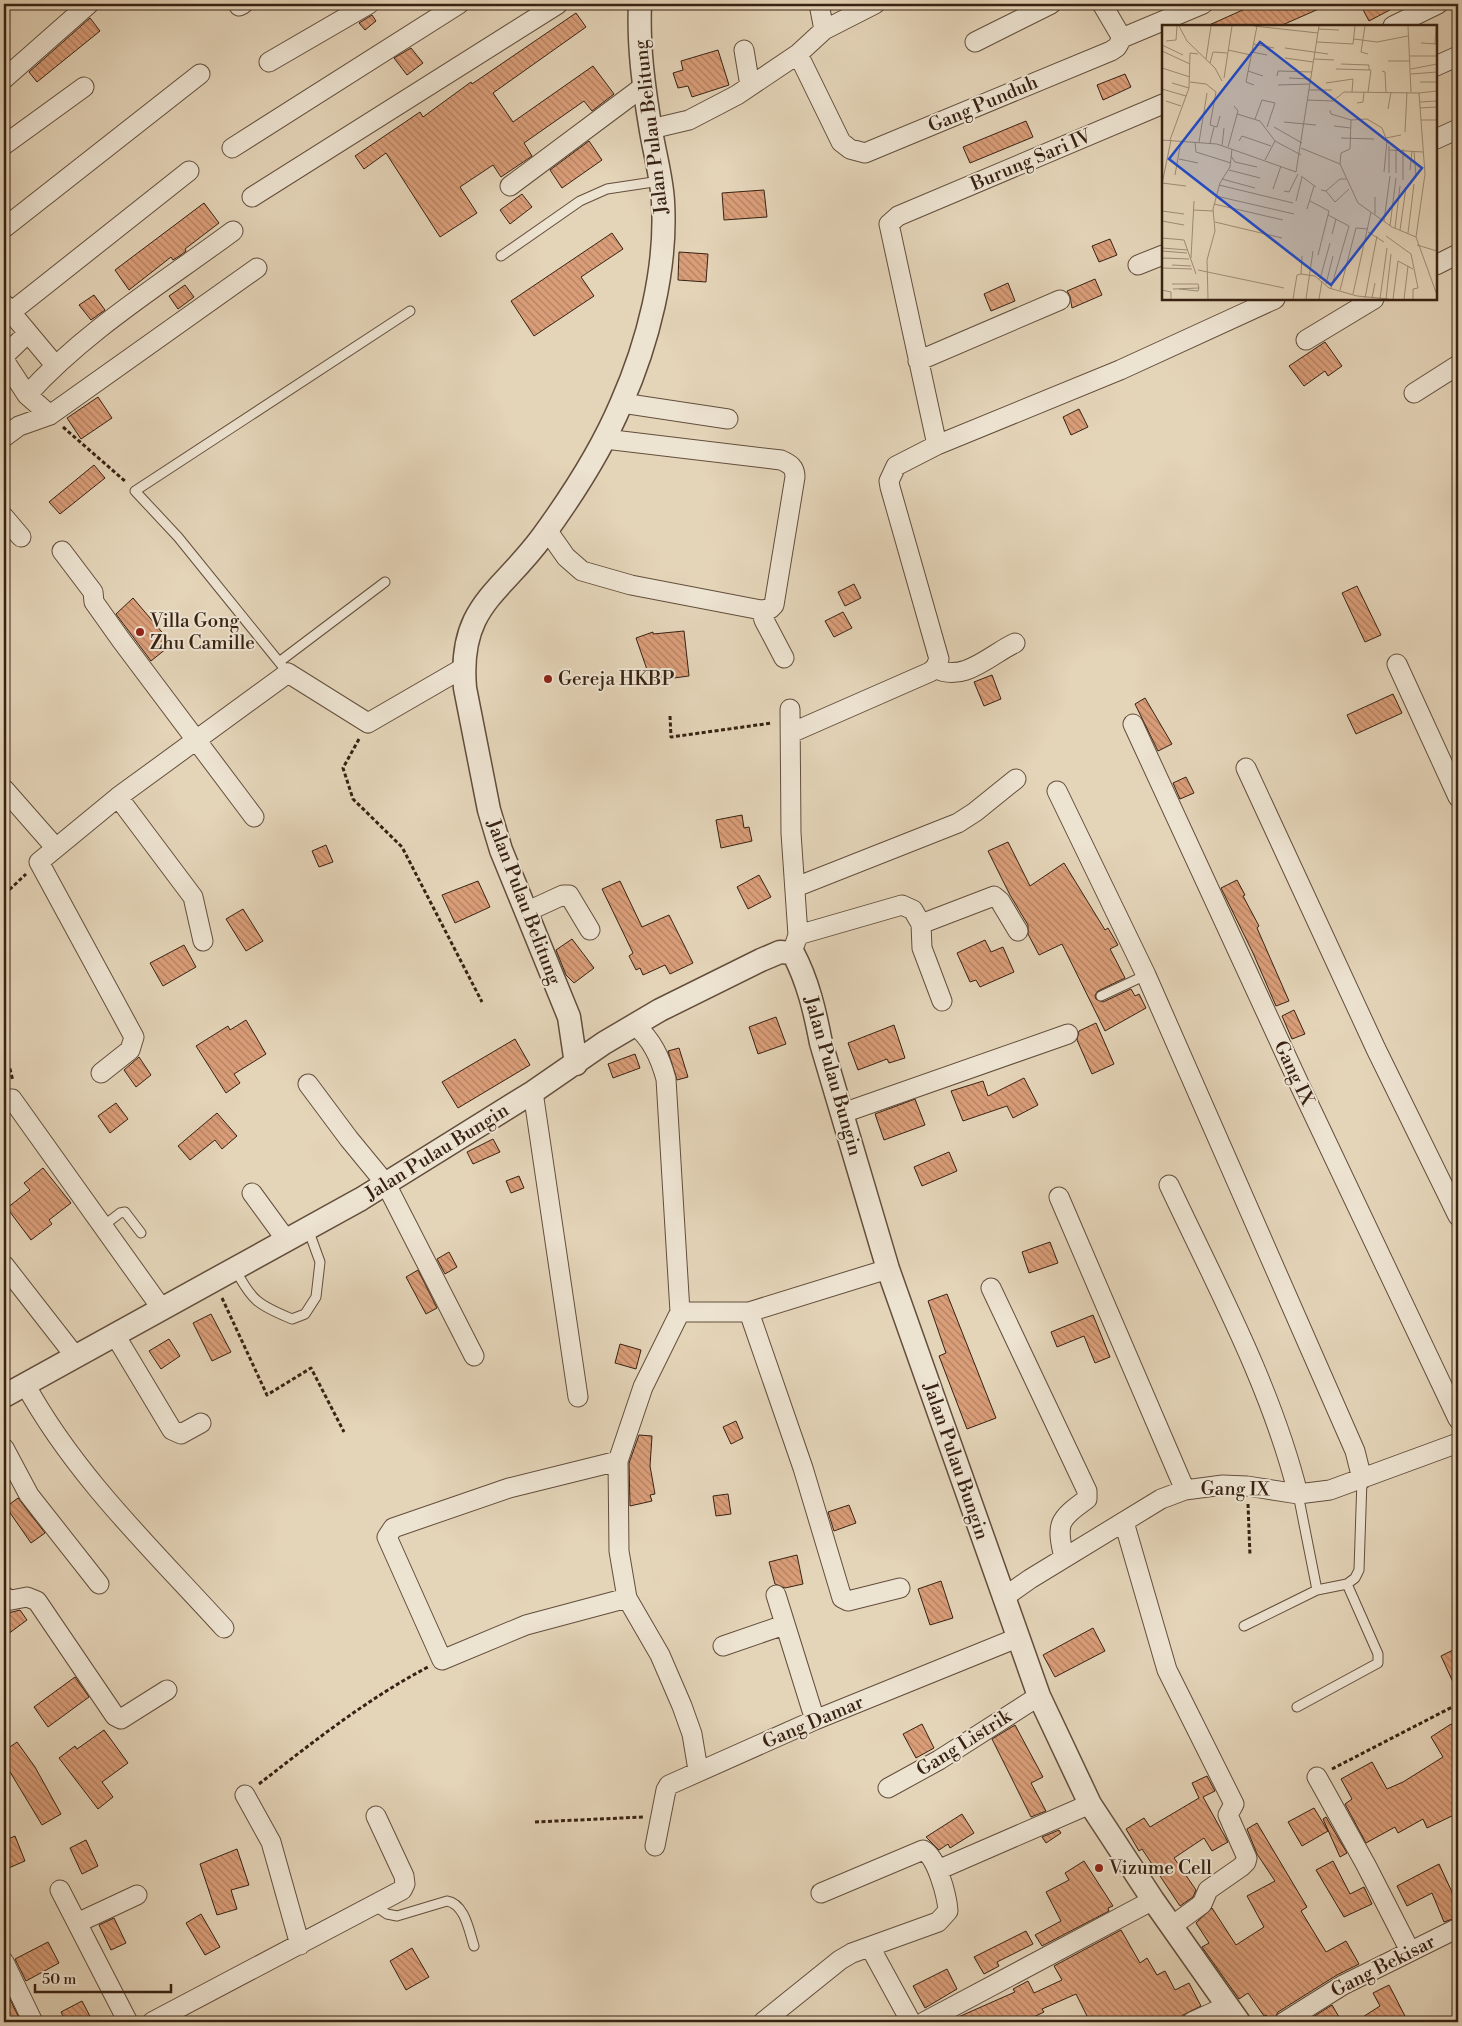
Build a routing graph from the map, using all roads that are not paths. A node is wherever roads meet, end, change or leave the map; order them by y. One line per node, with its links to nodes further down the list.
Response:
1 (89, 4): 25 (street)
2 (369, 4): 22 (street)
3 (459, 4): 34 (street)
4 (558, 4): 38 (street)
5 (640, 4): 26 (street, Jalan Pulau Belitung)
6 (819, 4): 16 (street)
7 (875, 4): 16 (street)
8 (1051, 4): 18 (street)
9 (1102, 4): 17 (street)
10 (1203, 4): 12 (street, Gang Punduh)
11 (1438, 4): 14 (street)
12 (1185, 19): 13 (street, Gang Punduh)
13 (1165, 25)
14 (1395, 25)
15 (1162, 26): 17 (street, Gang Punduh)
16 (824, 30): 20 (street)
17 (1122, 38): 20 (street, Gang Punduh)
18 (975, 42)
19 (744, 50): 27 (street)
20 (798, 54): 27 (street)
21 (1458, 56): 23 (street)
22 (270, 62)
23 (1437, 66)
24 (200, 74): 39 (street)
25 (4, 79)
26 (644, 86): 30 (street, Jalan Pulau Belitung); 37 (street)
27 (750, 86): 30 (street)
28 (84, 87): 33 (street)
29 (1162, 104): 56 (street, Burung Sari IV)
30 (658, 127): 36 (street, Jalan Pulau Belitung)
31 (1458, 129): 32 (street)
32 (1437, 139)
33 (4, 145)
34 (232, 148)
35 (189, 171): 50 (street)
36 (660, 181): 43 (lane); 61 (street, Jalan Pulau Belitung)
37 (510, 186)
38 (252, 197)
39 (4, 228)
40 (233, 231): 57 (street)
41 (1458, 254): 44 (street)
42 (1162, 255): 45 (street)
43 (500, 256)
44 (1437, 264)
45 (1138, 265)
46 (257, 268): 62 (street)
47 (1060, 300): 56 (street)
48 (1274, 300): 66 (street)
49 (1372, 300): 53 (street)
50 (7, 308): 52 (street)
51 (410, 311): 76 (lane)
52 (28, 333): 54 (street); 57 (street)
53 (1306, 340)
54 (4, 356)
55 (4, 360): 60 (street)
56 (918, 361): 66 (street)
57 (55, 365): 60 (street)
58 (1458, 365): 59 (street)
59 (1414, 393)
60 (27, 395): 62 (street)
61 (622, 403): 63 (street); 65 (street, Jalan Pulau Belitung)
62 (50, 415): 64 (street)
63 (728, 419)
64 (4, 437)
65 (605, 439): 68 (street, Jalan Pulau Belitung); 72 (street)
66 (937, 445): 78 (street)
67 (4, 517): 69 (street)
68 (547, 530): 72 (street); 77 (street, Jalan Pulau Belitung)
69 (21, 537)
70 (62, 551): 80 (street)
71 (385, 582): 76 (lane)
72 (761, 610): 74 (street)
73 (1015, 643): 78 (street)
74 (784, 658)
75 (1397, 664): 86 (street)
76 (284, 668): 77 (street); 80 (street)
77 (463, 668): 90 (street, Jalan Pulau Belitung)
78 (935, 668): 89 (street)
79 (1133, 724): 131 (street, Gang IX)
80 (195, 741): 85 (street); 87 (street)
81 (1246, 768): 113 (street)
82 (1016, 779): 89 (street)
83 (4, 789): 88 (street)
84 (1058, 791): 96 (street)
85 (118, 797): 88 (street); 94 (street)
86 (1458, 797)
87 (254, 817)
88 (55, 848): 104 (street)
89 (796, 887): 95 (street)
90 (541, 905): 92 (street); 99 (street, Jalan Pulau Belitung)
91 (921, 924): 93 (street); 95 (street); 98 (street)
92 (590, 930)
93 (1018, 931)
94 (203, 941)
95 (795, 944): 100 (street, Jalan Pulau Bungin); 108 (street, Jalan Pulau Bungin)
96 (1146, 975): 97 (lane); 136 (street)
97 (1100, 996)
98 (942, 1001)
99 (569, 1018): 102 (street); 103 (street, Jalan Pulau Belitung)
100 (645, 1018): 102 (street, Jalan Pulau Bungin); 123 (street)
101 (1068, 1034): 108 (street)
102 (604, 1043): 103 (street, Jalan Pulau Bungin)
103 (576, 1064): 106 (street, Jalan Pulau Bungin)
104 (101, 1073)
105 (308, 1084): 109 (street)
106 (533, 1092): 109 (street, Jalan Pulau Bungin); 130 (street)
107 (8, 1100): 114 (street)
108 (843, 1113): 120 (street, Jalan Pulau Bungin)
109 (386, 1184): 115 (street, Jalan Pulau Bungin); 127 (street)
110 (1169, 1185): 138 (street)
111 (252, 1193): 117 (street)
112 (1059, 1197): 137 (street)
113 (1458, 1216)
114 (103, 1226): 116 (lane); 122 (street)
115 (308, 1229): 117 (street, Jalan Pulau Bungin); 119 (lane)
116 (142, 1233)
117 (287, 1241): 119 (street, Jalan Pulau Bungin)
118 (4, 1265): 126 (street)
119 (235, 1268): 122 (street, Jalan Pulau Bungin)
120 (888, 1269): 124 (street); 148 (street, Jalan Pulau Bungin)
121 (991, 1288): 140 (street)
122 (162, 1309): 125 (street, Jalan Pulau Bungin)
123 (680, 1312): 124 (street); 135 (street)
124 (749, 1312): 143 (street)
125 (115, 1335): 126 (street, Jalan Pulau Bungin); 132 (street)
126 (75, 1356): 128 (street, Jalan Pulau Bungin)
127 (474, 1356)
128 (25, 1384): 129 (street, Jalan Pulau Bungin); 151 (street)
129 (4, 1396)
130 (578, 1397)
131 (1458, 1419)
132 (201, 1423)
133 (1458, 1443): 136 (street, Gang IX)
134 (4, 1448): 141 (street)
135 (618, 1461): 147 (street); 147 (street)
136 (1362, 1479): 138 (street, Gang IX); 142 (lane)
137 (1185, 1490): 138 (street, Gang IX); 139 (street, Gang IX)
138 (1298, 1494): 144 (lane)
139 (1124, 1522): 140 (street, Gang IX); 172 (street)
140 (1064, 1558): 148 (street, Gang IX)
141 (99, 1584)
142 (1347, 1584): 144 (lane); 156 (lane)
143 (900, 1588)
144 (1317, 1590): 150 (lane)
145 (776, 1595): 149 (street)
146 (4, 1596): 154 (street)
147 (627, 1598): 158 (street)
148 (1003, 1598): 152 (street, Jalan Pulau Bungin)
149 (784, 1625): 153 (street); 157 (street)
150 (1244, 1626)
151 (224, 1628)
152 (1017, 1638): 155 (street, Jalan Pulau Bungin); 157 (street, Gang Damar)
153 (723, 1646)
154 (167, 1690)
155 (1039, 1696): 160 (street, Gang Listrik); 162 (street, Jalan Pulau Bungin)
156 (1297, 1708)
157 (815, 1720): 158 (street, Gang Damar)
158 (698, 1770): 164 (street, Gang Damar)
159 (1317, 1777): 177 (street)
160 (888, 1788)
161 (245, 1795): 174 (street)
162 (1090, 1804): 165 (street); 169 (street, Jalan Pulau Bungin)
163 (376, 1816): 170 (street)
164 (655, 1846)
165 (938, 1870): 167 (street); 176 (street)
166 (60, 1890): 171 (street)
167 (821, 1893)
168 (137, 1895): 171 (street)
169 (1153, 1900): 172 (street, Jalan Pulau Bungin); 185 (street)
170 (375, 1906): 174 (street); 175 (lane)
171 (77, 1923): 182 (street)
172 (1172, 1926): 179 (street, Jalan Pulau Bungin)
173 (1458, 1928): 177 (street, Gang Bekisar)
174 (300, 1945): 180 (street)
175 (474, 1946)
176 (870, 1947): 183 (street); 184 (street)
177 (1410, 1951): 187 (street, Gang Bekisar)
178 (4, 1962): 181 (street)
179 (1233, 2014): 186 (street)
180 (158, 2021)
181 (33, 2022)
182 (128, 2022)
183 (763, 2022)
184 (910, 2022)
185 (924, 2022)
186 (1192, 2022)
187 (1284, 2022)

